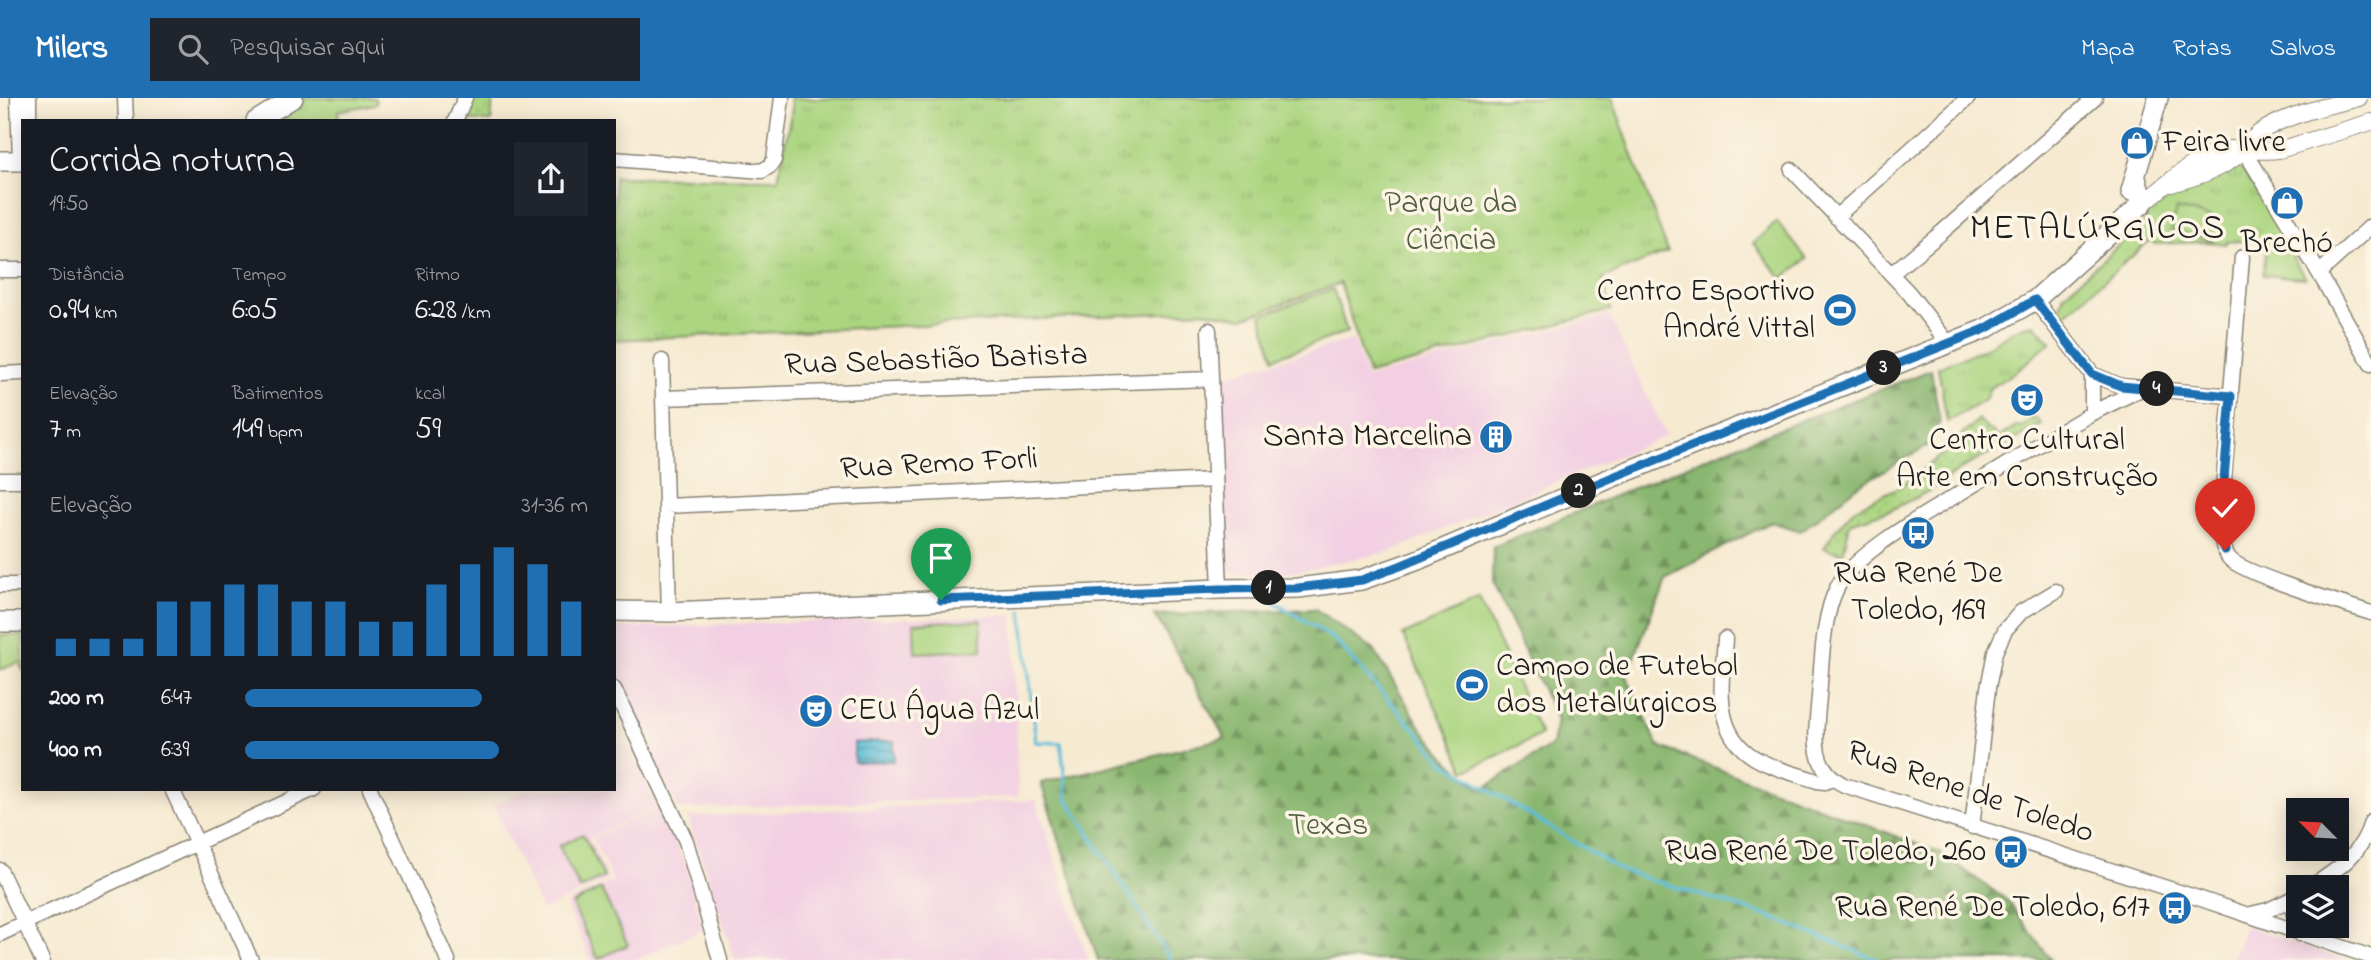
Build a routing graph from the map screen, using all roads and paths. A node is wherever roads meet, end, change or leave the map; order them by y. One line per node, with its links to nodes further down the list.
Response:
1 (18, 98): 21 (street)
2 (29, 98): 12 (street)
3 (125, 98): 13 (street)
4 (293, 98): 14 (main road)
5 (465, 98): 15 (street)
6 (782, 98): 20 (street)
7 (1968, 98): 25 (street)
8 (2095, 98): 32 (street)
9 (2158, 98): 23 (main road)
10 (2360, 98): 11 (street)
11 (2320, 103): 16 (street)
12 (29, 119)
13 (126, 119)
14 (259, 119)
15 (455, 119)
16 (2285, 120): 18 (street); 19 (street)
17 (2371, 122): 18 (street)
18 (2295, 147): 19 (street)
19 (2244, 150): 24 (street); 31 (street)
20 (616, 159)
21 (14, 161)
22 (1792, 170): 25 (street)
23 (2136, 178): 24 (main road); 26 (main road)
24 (2143, 203): 26 (main road)
25 (1836, 218): 32 (street)
26 (2118, 224): 33 (main road)
27 (2371, 226): 31 (street)
28 (2242, 257): 44 (street)
29 (0, 270): 30 (street)
30 (21, 270)
31 (2319, 273): 35 (street)
32 (1891, 274): 36 (street)
33 (2035, 300): 36 (main road); 41 (street)
34 (1209, 330): 42 (street)
35 (2366, 340): 38 (street)
36 (1948, 343): 53 (main road)
37 (662, 361): 45 (street)
38 (2371, 364)
39 (21, 373): 40 (street)
40 (0, 374)
41 (2092, 374): 43 (street); 46 (street)
42 (1211, 379): 45 (street, Rua Sebastião Batista); 49 (street)
43 (2141, 388): 44 (street); 46 (street, Rua Rene de Toledo)
44 (2231, 396): 57 (street)
45 (663, 398): 50 (street)
46 (2092, 413): 62 (street, Rua Rene de Toledo)
47 (0, 480): 48 (street)
48 (21, 480)
49 (1215, 480): 50 (street, Rua Remo Forli); 53 (street)
50 (666, 506): 56 (street)
51 (0, 585): 52 (street)
52 (21, 585)
53 (1220, 589): 56 (main road)
54 (2056, 591): 67 (street)
55 (616, 611): 56 (main road)
56 (670, 612)
57 (2371, 613)
58 (0, 622): 59 (main road)
59 (21, 622)
60 (1725, 639): 62 (street)
61 (616, 697): 81 (street)
62 (1832, 779): 67 (street, Rua Rene de Toledo)
63 (173, 791): 68 (street)
64 (310, 791): 68 (street)
65 (371, 791): 80 (street)
66 (2371, 821): 70 (street)
67 (1972, 827): 72 (street, Rua Rene de Toledo)
68 (197, 843): 73 (street); 79 (street)
69 (0, 870): 73 (street)
70 (2326, 875)
71 (2286, 902): 72 (street)
72 (2247, 915): 74 (street, Rua Rene de Toledo)
73 (24, 922): 75 (street); 78 (street)
74 (2286, 929)
75 (0, 934)
76 (2312, 938): 77 (street, Rua Rene de Toledo)
77 (2371, 957)
78 (42, 960)
79 (251, 960)
80 (449, 960)
81 (720, 960)

